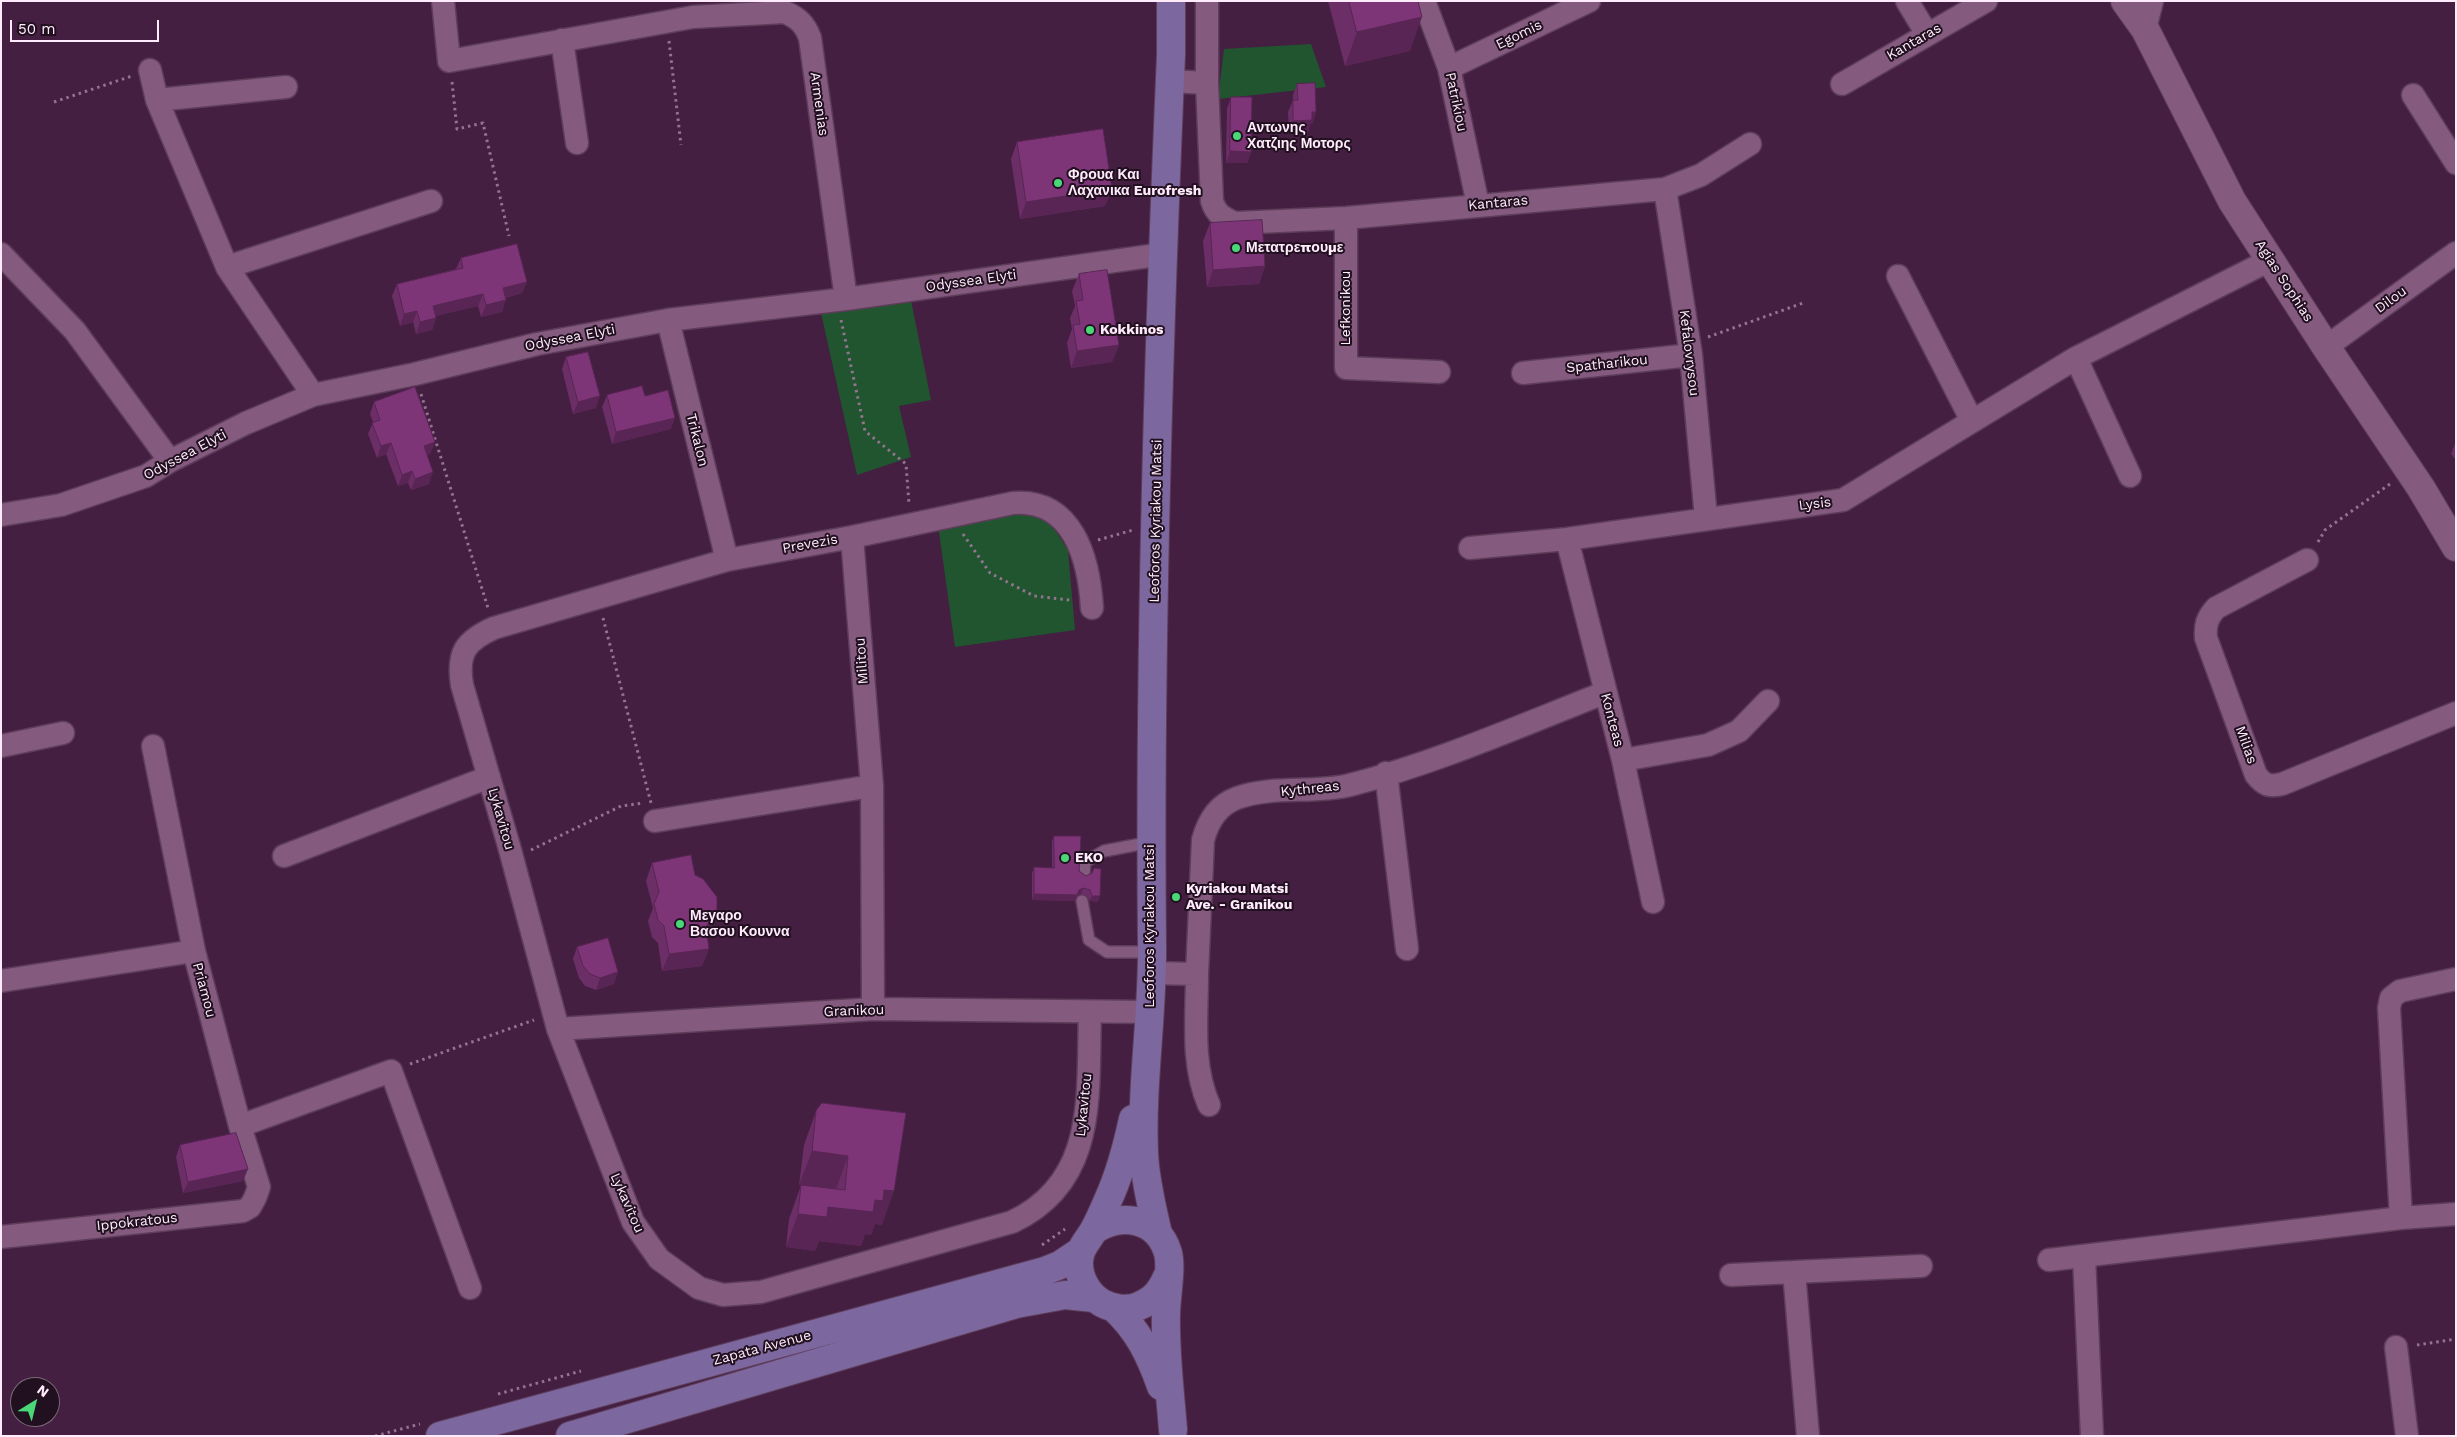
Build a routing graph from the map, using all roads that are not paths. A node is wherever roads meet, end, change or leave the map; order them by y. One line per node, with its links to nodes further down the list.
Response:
1 (443, 1): 12 (street, Armenias)
2 (1171, 1): 15 (main road, Leoforos Kyriakou Matsi)
3 (1207, 1): 16 (street)
4 (1424, 1): 13 (street, Patrikiou)
5 (1589, 1): 13 (street, Egomis)
6 (1907, 1): 11 (street)
7 (1986, 1): 11 (street, Kantaras)
8 (2125, 1): 10 (street, Agias Sophias)
9 (2152, 1): 10 (street)
10 (2144, 29): 31 (street, Agias Sophias)
11 (1927, 34): 17 (street, Kantaras)
12 (562, 40): 21 (street); 34 (street, Armenias)
13 (1449, 68): 26 (street, Patrikiou)
14 (150, 70): 20 (street)
15 (1170, 81): 16 (street); 30 (main road, Leoforos Kyriakou Matsi)
16 (1207, 83): 27 (street, Kantaras)
17 (1842, 84)
18 (286, 87): 20 (street)
19 (2413, 95): 23 (street)
20 (157, 100): 32 (street)
21 (577, 143)
22 (1750, 144): 24 (street, Kantaras)
23 (2456, 163)
24 (1665, 189): 26 (street, Kantaras); 37 (street, Kefalovrysou)
25 (431, 201): 32 (street)
26 (1478, 205): 27 (street, Kantaras)
27 (1346, 218): 39 (street, Lefkonikou)
28 (2456, 253): 36 (street, Dilou)
29 (1, 254): 43 (street)
30 (1164, 254): 34 (street, Odyssea Elyti); 66 (main road, Leoforos Kyriakou Matsi)
31 (2270, 260): 36 (street, Agias Sophias); 38 (street, Lysis)
32 (227, 267): 41 (street)
33 (1898, 276): 42 (street)
34 (841, 300): 35 (street, Odyssea Elyti)
35 (668, 320): 41 (street, Odyssea Elyti); 51 (street, Trikalon)
36 (2326, 347): 49 (street, Agias Sophias)
37 (1690, 349): 40 (street, Spatharikou); 46 (street, Kefalovrysou)
38 (2076, 358): 42 (street, Lysis); 44 (street)
39 (1439, 372)
40 (1523, 373)
41 (313, 395): 43 (street, Odyssea Elyti)
42 (1972, 421): 46 (street, Lysis)
43 (170, 461): 45 (street, Odyssea Elyti)
44 (2130, 476)
45 (1, 515)
46 (1706, 518): 48 (street, Lysis)
47 (852, 537): 51 (street, Prevezis); 53 (street, Prevezis); 64 (street, Militou)
48 (1567, 539): 50 (street, Lysis); 55 (street, Konteas)
49 (2456, 547)
50 (1470, 548)
51 (727, 560): 54 (street, Prevezis)
52 (2307, 560): 57 (street, Milias)
53 (1092, 605)
54 (468, 643): 63 (street, Lykavitou)
55 (1604, 693): 61 (street, Konteas); 62 (street, Kythreas)
56 (1768, 700): 61 (street)
57 (2456, 713)
58 (62, 733): 59 (street)
59 (1, 746)
60 (153, 746): 72 (street)
61 (1623, 760): 70 (street, Konteas)
62 (1386, 773): 71 (street); 74 (street, Kythreas)
63 (489, 777): 67 (street); 80 (street, Lykavitou)
64 (872, 786): 65 (street); 77 (street, Militou)
65 (653, 812)
66 (1151, 842): 68 (lane); 73 (main road, Leoforos Kyriakou Matsi)
67 (284, 856)
68 (1084, 874)
69 (1082, 901): 73 (lane)
70 (1653, 902)
71 (1407, 949)
72 (194, 951): 76 (street, Priamou); 83 (street, Priamou)
73 (1152, 962): 74 (street); 79 (main road, Leoforos Kyriakou Matsi)
74 (1198, 974): 82 (street, Kythreas)
75 (2456, 979): 86 (street)
76 (1, 981)
77 (873, 1009): 78 (street, Granikou); 80 (street, Granikou)
78 (1090, 1012): 79 (street, Granikou); 80 (street, Lykavitou)
79 (1150, 1012): 81 (main road, Leoforos Kyriakou Matsi)
80 (556, 1021)
81 (1148, 1042): 87 (main road, Leoforos Kyriakou Matsi); 89 (main road, Leoforos Kyriakou Matsi)
82 (1208, 1105)
83 (240, 1126): 84 (street, Priamou); 96 (street)
84 (259, 1187): 88 (street, Ippokratous)
85 (2456, 1214): 86 (street)
86 (2402, 1218): 90 (street)
87 (1158, 1234): 89 (main road); 95 (main road, Leoforos Kyriakou Matsi)
88 (1, 1237)
89 (1087, 1240): 97 (main road, Leoforos Kyriakou Matsi); 100 (main road, Zapata Avenue)
90 (2084, 1256): 91 (street); 103 (street)
91 (2049, 1260)
92 (1921, 1266): 93 (street)
93 (1794, 1272): 94 (street); 102 (street)
94 (1731, 1275)
95 (1167, 1277): 97 (main road); 99 (main road, Leoforos Kyriakou Matsi)
96 (470, 1288)
97 (1104, 1303): 99 (main road, Leoforos Kyriakou Matsi); 101 (main road, Zapata Avenue)
98 (2396, 1347): 104 (street)
99 (1173, 1433)
100 (440, 1436)
101 (570, 1436)
102 (1808, 1436)
103 (2092, 1436)
104 (2407, 1436)

